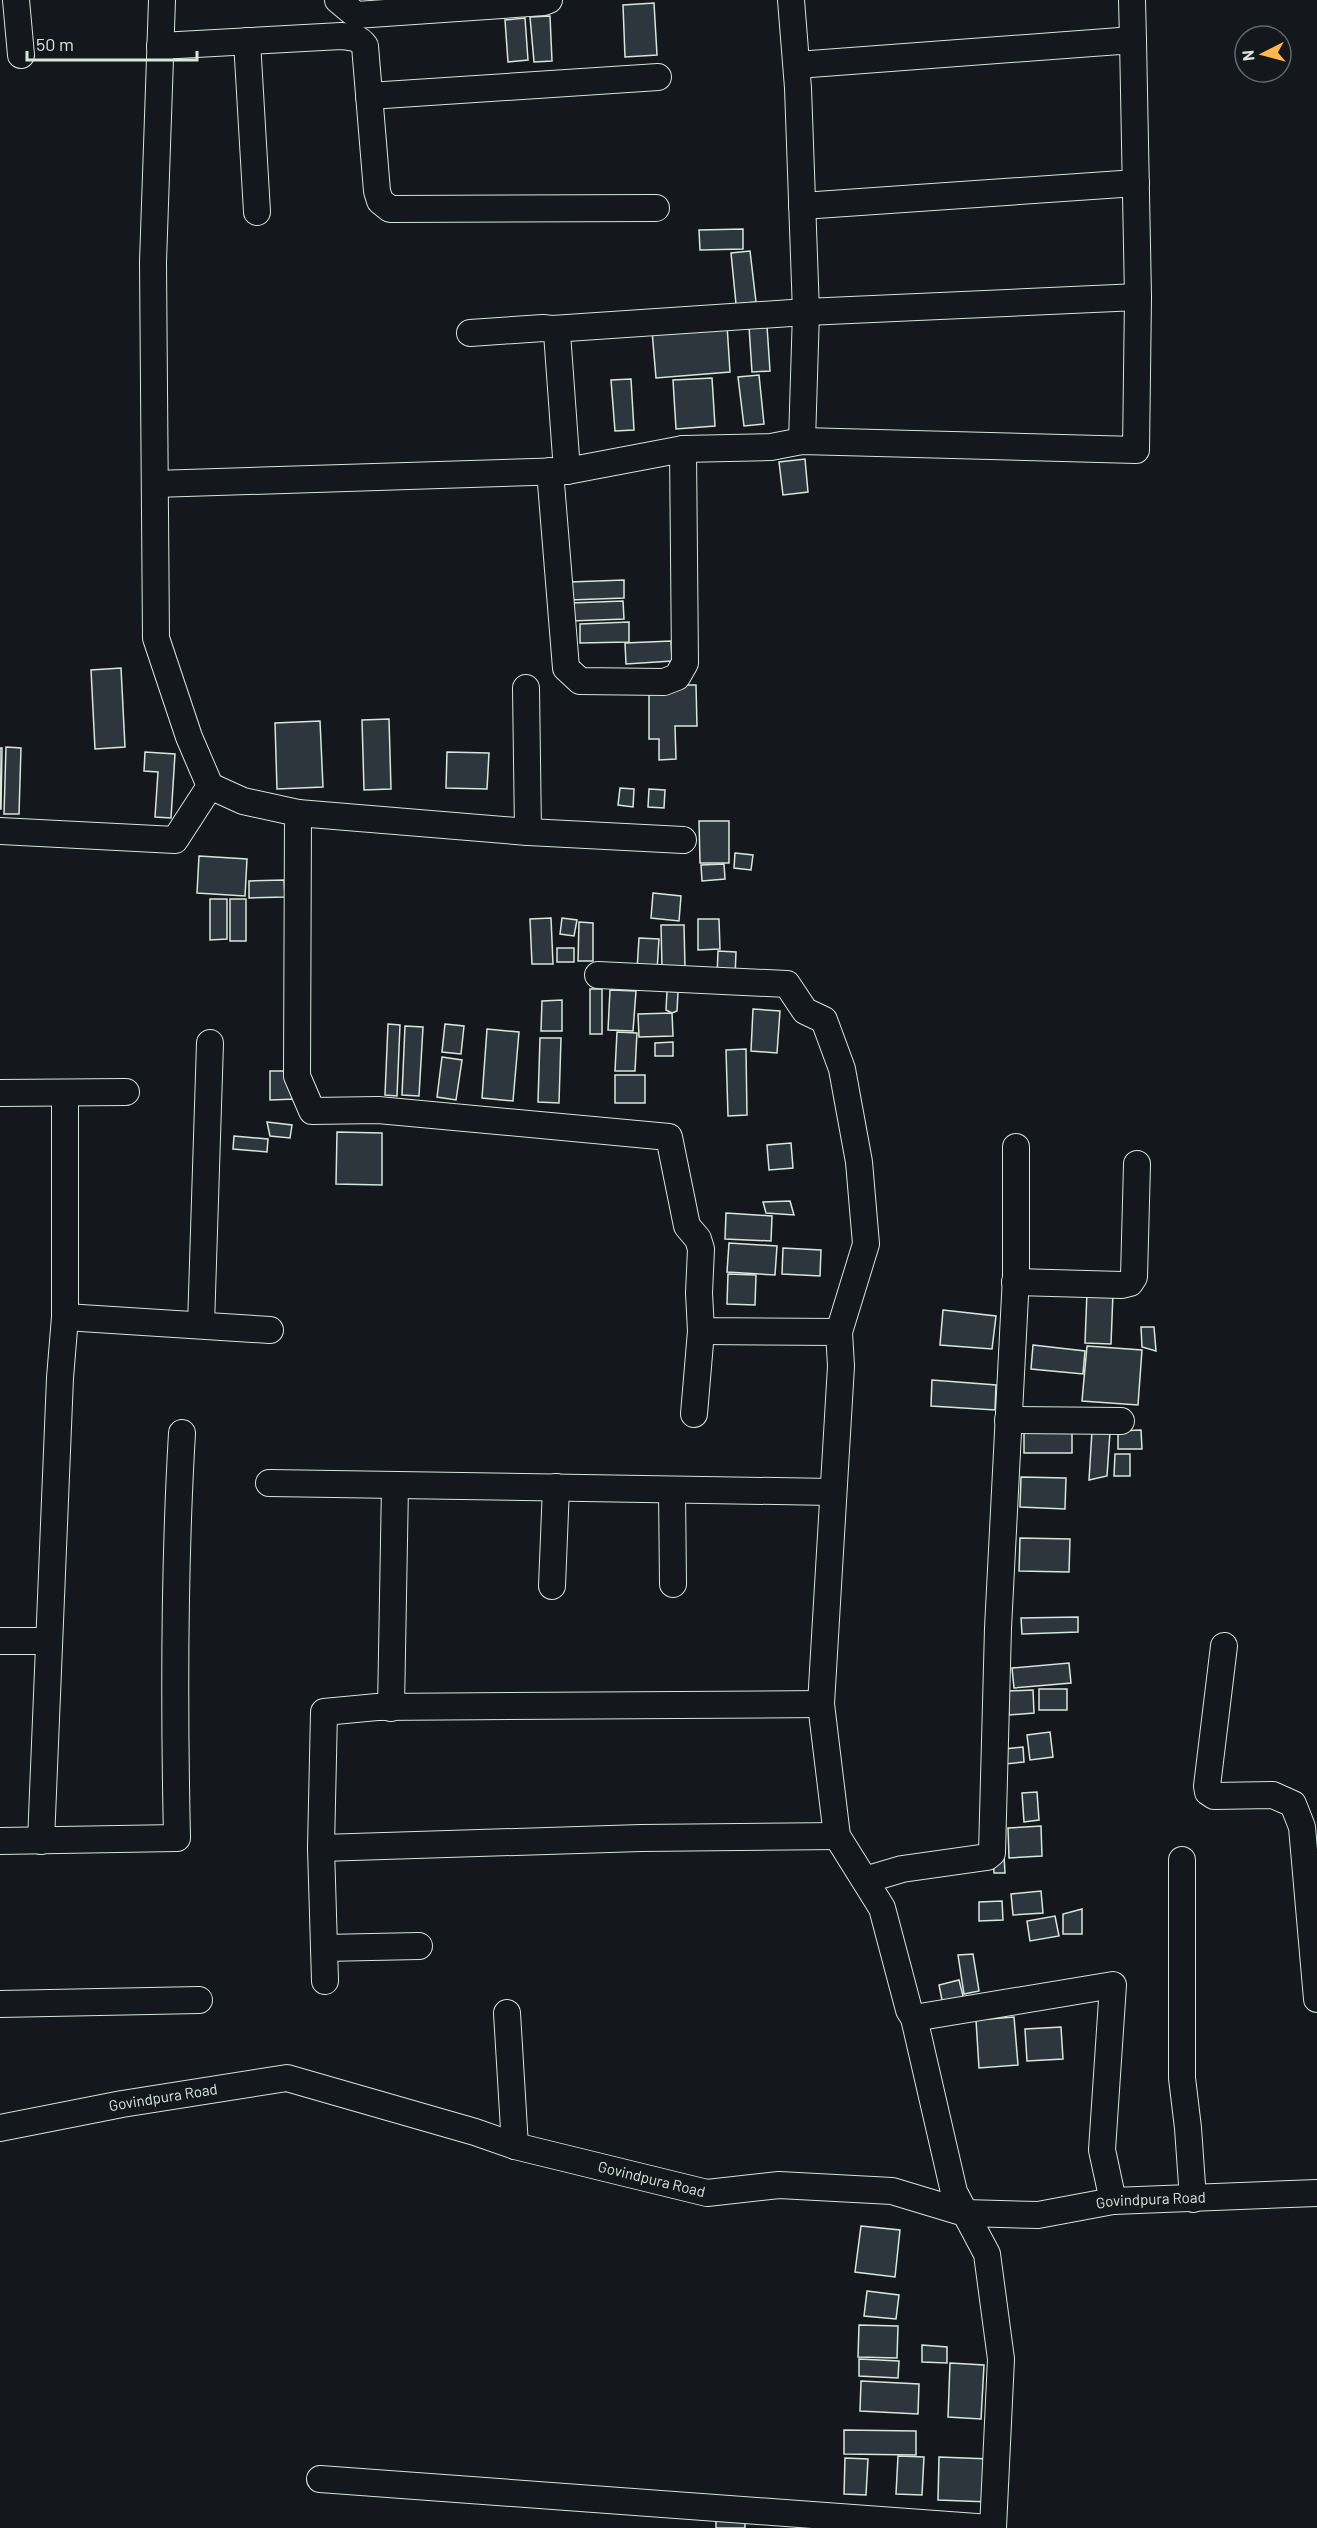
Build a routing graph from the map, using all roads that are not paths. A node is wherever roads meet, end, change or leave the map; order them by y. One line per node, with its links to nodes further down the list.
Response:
1 (16, 0): 10 (street)
2 (162, 0): 9 (street)
3 (338, 0): 4 (street)
4 (549, 0)
5 (791, 0): 11 (street)
6 (1132, 0): 7 (street)
7 (1133, 40): 11 (street); 14 (street)
8 (247, 41): 9 (street); 13 (street); 17 (street)
9 (160, 46): 25 (street)
10 (21, 55)
11 (797, 65): 15 (street)
12 (658, 77): 13 (street)
13 (369, 96): 16 (street)
14 (1136, 183): 15 (street); 18 (street)
15 (802, 206): 19 (street)
16 (656, 208)
17 (257, 212)
18 (1138, 297): 19 (street); 22 (street)
19 (806, 312): 20 (street); 22 (street)
20 (552, 329): 21 (street); 24 (street)
21 (470, 333)
22 (802, 441): 23 (street)
23 (683, 449): 24 (street); 24 (street)
24 (559, 471): 25 (street)
25 (155, 484): 27 (street)
26 (526, 688): 30 (street)
27 (210, 786): 28 (street); 29 (street)
28 (298, 813): 30 (street); 43 (street)
29 (0, 831)
30 (528, 832): 31 (street)
31 (683, 840)
32 (598, 975): 44 (street)
33 (210, 1042): 41 (street)
34 (126, 1092): 36 (street)
35 (0, 1093): 36 (street)
36 (65, 1093): 40 (street)
37 (1016, 1147): 39 (street)
38 (1137, 1164): 39 (street)
39 (1015, 1282): 46 (street)
40 (65, 1317): 41 (street); 57 (street)
41 (201, 1325): 42 (street)
42 (270, 1330)
43 (701, 1331): 44 (street); 45 (street)
44 (839, 1332): 53 (street)
45 (694, 1414)
46 (1008, 1420): 47 (street); 66 (street)
47 (1121, 1421)
48 (182, 1433): 63 (street)
49 (269, 1483): 50 (street)
50 (394, 1485): 51 (street); 60 (street)
51 (556, 1487): 52 (street); 55 (street)
52 (672, 1491): 53 (street); 54 (street)
53 (833, 1492): 59 (street)
54 (673, 1584)
55 (552, 1586)
56 (0, 1641): 57 (street)
57 (48, 1641): 63 (street)
58 (1224, 1646): 70 (street)
59 (821, 1704): 60 (street); 61 (street)
60 (391, 1708): 64 (street)
61 (837, 1836): 64 (street); 66 (street)
62 (0, 1841): 63 (street)
63 (41, 1841)
64 (321, 1848): 68 (street)
65 (1182, 1860): 78 (street)
66 (865, 1880): 74 (street)
67 (419, 1946): 68 (street)
68 (324, 1948): 69 (street)
69 (325, 1981)
70 (1317, 1999)
71 (199, 2000): 72 (street)
72 (0, 2004)
73 (507, 2013): 76 (street)
74 (914, 2018): 79 (street); 80 (street)
75 (0, 2128): 76 (street, Govindpura Road)
76 (514, 2146): 80 (street, Govindpura Road)
77 (1317, 2193): 78 (street, Govindpura Road)
78 (1193, 2199): 79 (street, Govindpura Road)
79 (1113, 2201): 80 (street, Govindpura Road)
80 (965, 2213): 83 (street)
81 (320, 2479): 82 (street)
82 (663, 2516): 83 (street)
83 (991, 2528)

